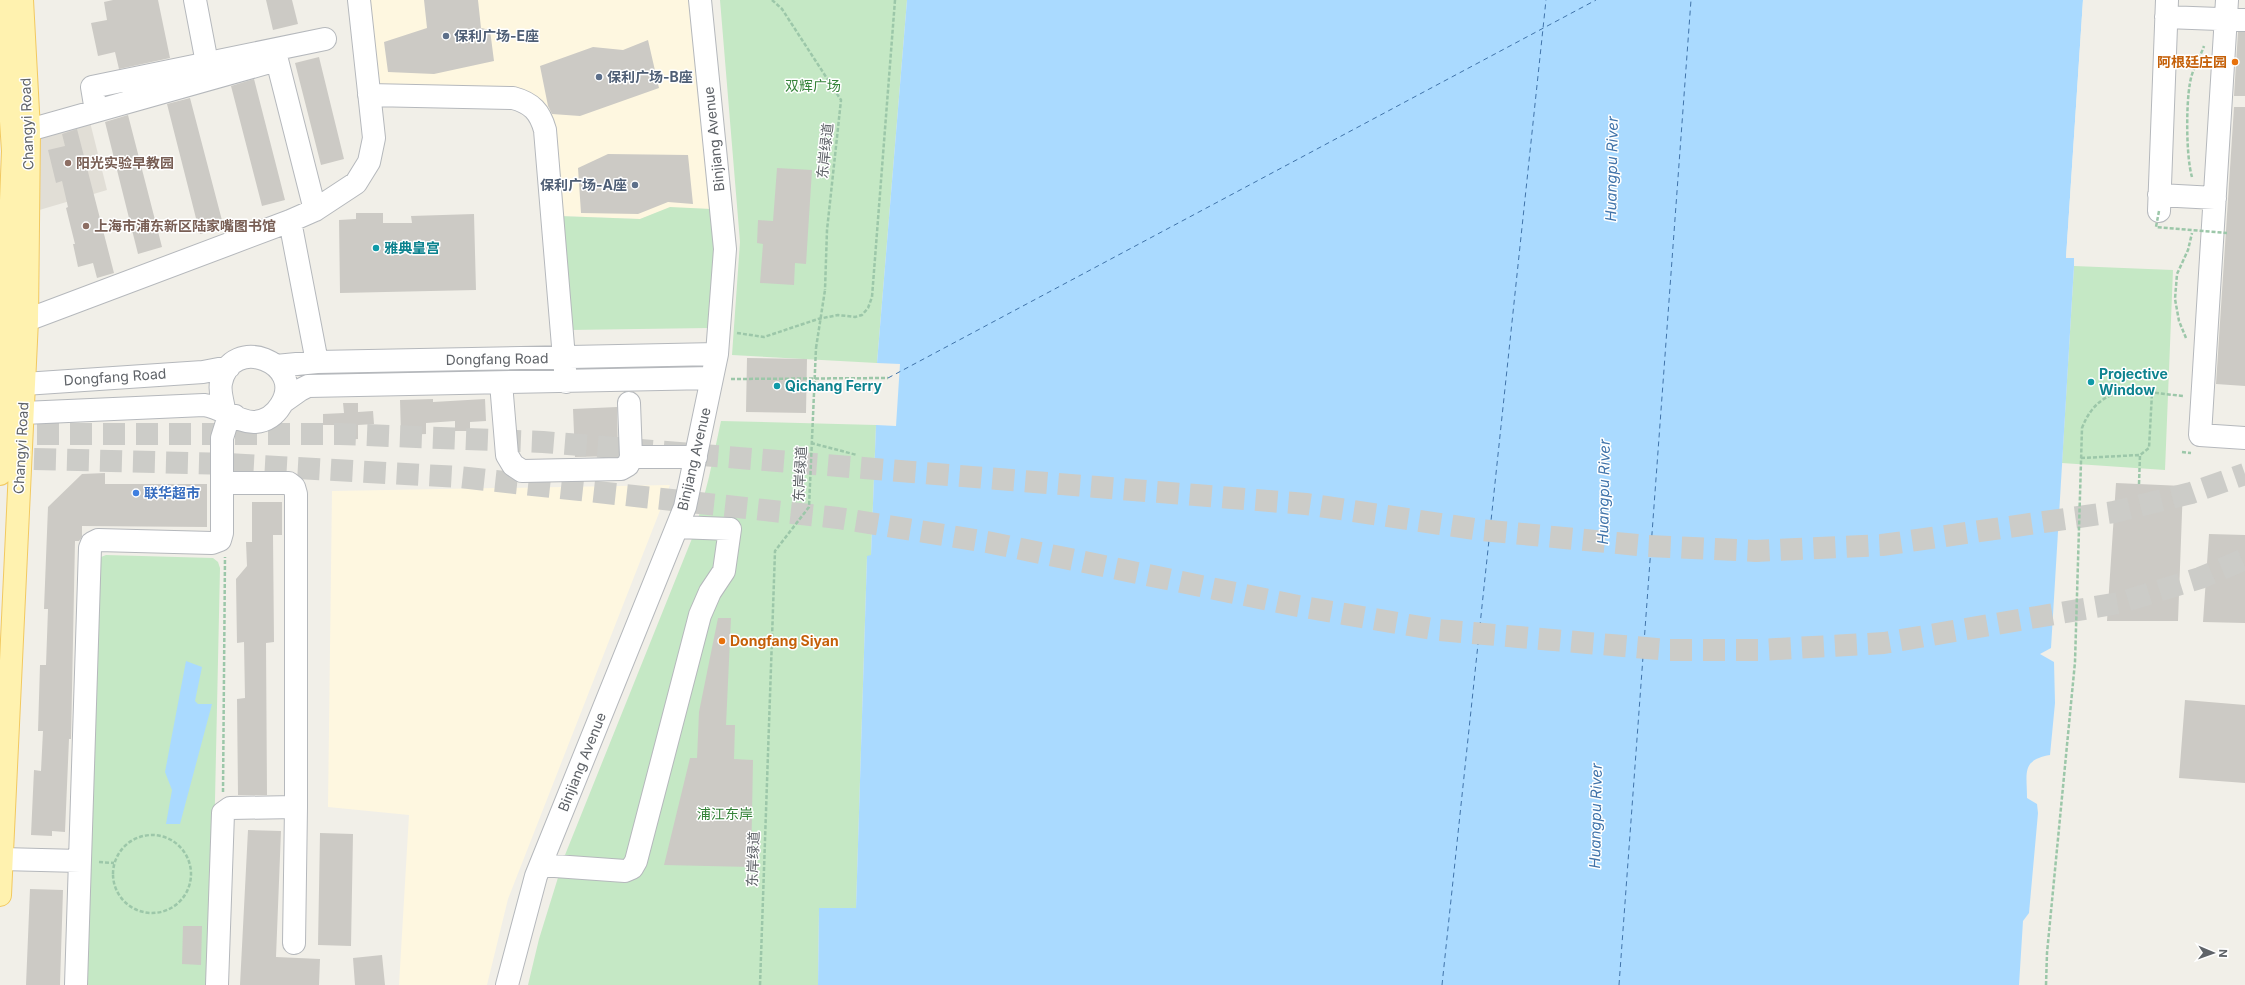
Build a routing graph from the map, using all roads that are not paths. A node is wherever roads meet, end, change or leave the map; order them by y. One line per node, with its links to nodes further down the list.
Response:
1 (3, 0): 25 (main road, Changyi Road)
2 (22, 0): 12 (main road, Changyi Road)
3 (195, 0): 9 (street)
4 (359, 0): 10 (street)
5 (700, 0): 17 (street, Binjiang Avenue)
6 (2166, 9): 7 (street); 13 (street)
7 (2233, 13): 13 (street)
8 (325, 38): 9 (street)
9 (207, 63): 11 (street)
10 (369, 95): 14 (street); 18 (street)
11 (96, 111): 12 (street); 14 (street)
12 (29, 130): 16 (main road, Changyi Road)
13 (2215, 198): 30 (street)
14 (315, 210): 15 (street)
15 (290, 221): 16 (street); 19 (street)
16 (27, 320): 25 (main road, Changyi Road)
17 (717, 354): 18 (street, Dongfang Road); 22 (street, Binjiang Avenue)
18 (563, 358): 19 (street, Dongfang Road); 23 (street)
19 (317, 362): 20 (street, Dongfang Road)
20 (276, 366): 21 (street, Dongfang Road); 26 (street)
21 (229, 367): 25 (street, Dongfang Road); 29 (street)
22 (712, 378): 23 (street, Dongfang Road); 31 (street, Binjiang Avenue)
23 (566, 382): 24 (street, Dongfang Road)
24 (501, 383): 26 (street, Dongfang Road); 32 (street)
25 (10, 385): 28 (main road, Changyi Road)
26 (283, 402): 29 (street, Dongfang Road)
27 (629, 402): 32 (street)
28 (9, 413): 29 (street, Dongfang Road); 33 (main road, Changyi Road); 37 (main road, Changyi Road)
29 (229, 413): 34 (street)
30 (2245, 438)
31 (696, 457): 32 (street); 35 (street, Binjiang Avenue)
32 (631, 458)
33 (0, 474)
34 (222, 484): 36 (street); 38 (street)
35 (677, 527): 39 (street, Binjiang Avenue); 39 (street)
36 (296, 807): 41 (street); 43 (street)
37 (2, 859): 38 (street); 40 (main road, Changyi Road)
38 (80, 861): 42 (street)
39 (540, 865): 44 (street, Binjiang Avenue)
40 (0, 895)
41 (294, 943)
42 (76, 985)
43 (217, 985)
44 (507, 985)

